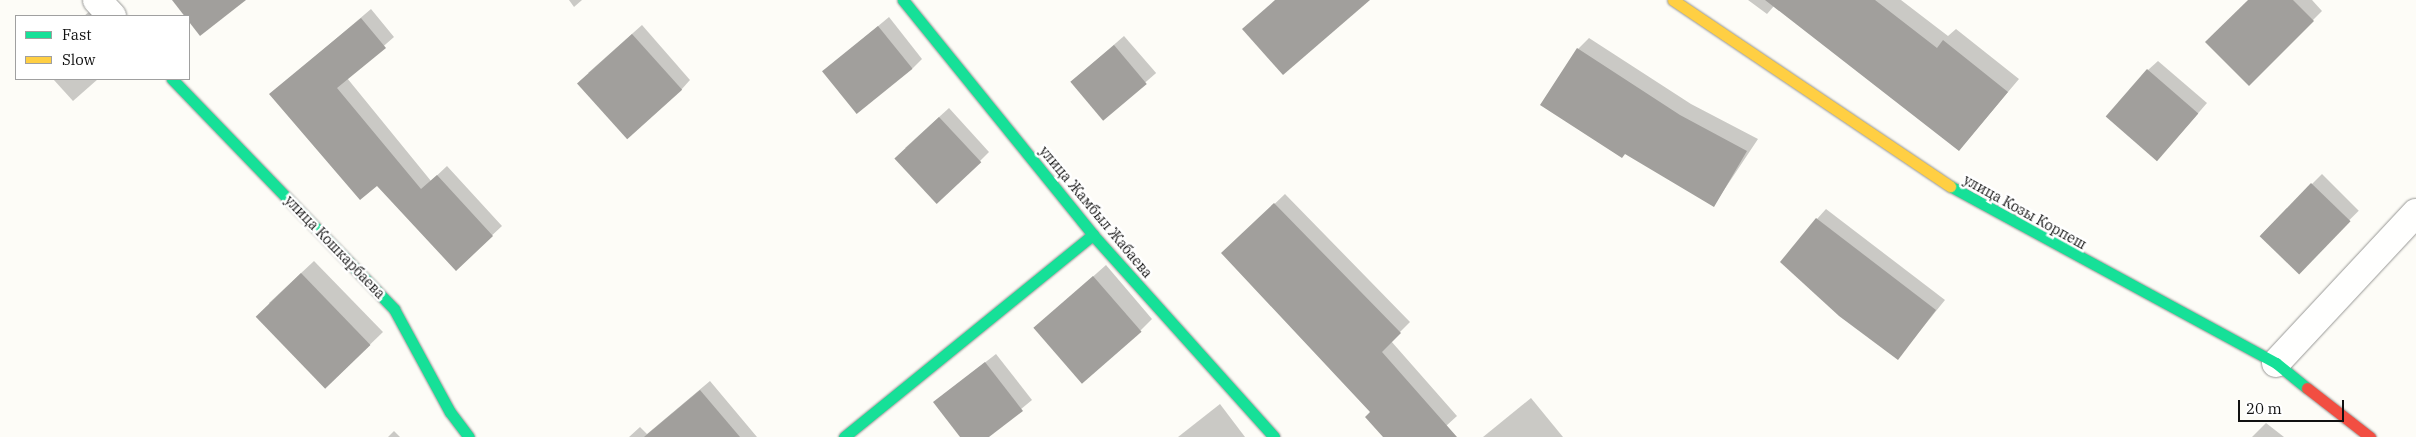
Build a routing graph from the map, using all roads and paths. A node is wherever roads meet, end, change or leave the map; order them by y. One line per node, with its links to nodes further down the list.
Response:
1 (96, 0): 4 (street)
2 (903, 0): 7 (street, улица Жамбыл Жабаева)
3 (1674, 0): 8 (street, улица Козы Корпеш)
4 (111, 15)
5 (173, 80): 9 (street, улица Кошкарбаева)
6 (2416, 213): 8 (street)
7 (1093, 235): 10 (street); 11 (street, улица Жамбыл Жабаева)
8 (2276, 363): 12 (street, улица Козы Корпеш)
9 (469, 437)
10 (844, 437)
11 (1274, 437)
12 (2370, 437)

